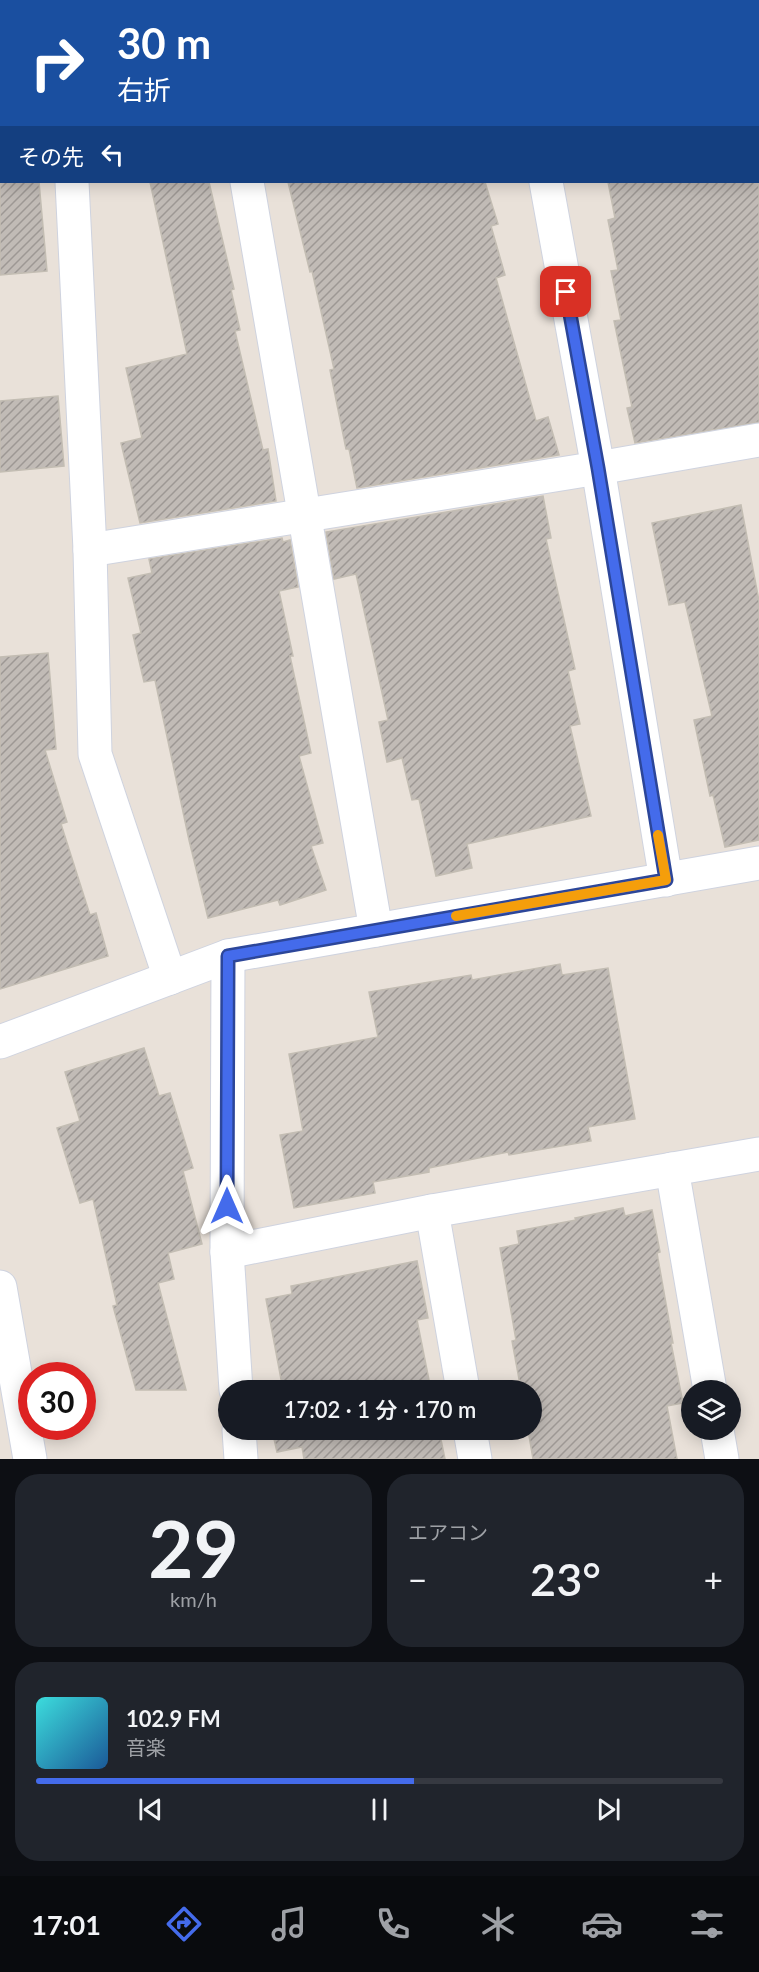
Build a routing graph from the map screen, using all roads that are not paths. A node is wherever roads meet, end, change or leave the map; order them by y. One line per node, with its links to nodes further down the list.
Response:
1 (72, 183): 7 (street)
2 (247, 183): 6 (street)
3 (546, 183): 5 (street)
4 (759, 440): 5 (street)
5 (598, 468): 6 (street); 9 (street)
6 (305, 516): 7 (street); 10 (street)
7 (90, 550): 12 (street)
8 (759, 863): 9 (street)
9 (666, 880): 10 (street)
10 (376, 930): 11 (street)
11 (228, 956): 12 (street); 17 (street)
12 (170, 978): 13 (street)
13 (0, 1042)
14 (759, 1154): 15 (street)
15 (672, 1169): 16 (street); 21 (street)
16 (432, 1211): 17 (street); 20 (street)
17 (227, 1252): 19 (street)
18 (0, 1287): 25 (street)
19 (235, 1380)
20 (461, 1380)
21 (708, 1380)
22 (240, 1440): 26 (street)
23 (472, 1440): 27 (street)
24 (719, 1440): 28 (street)
25 (30, 1459)
26 (241, 1459)
27 (475, 1459)
28 (722, 1459)

